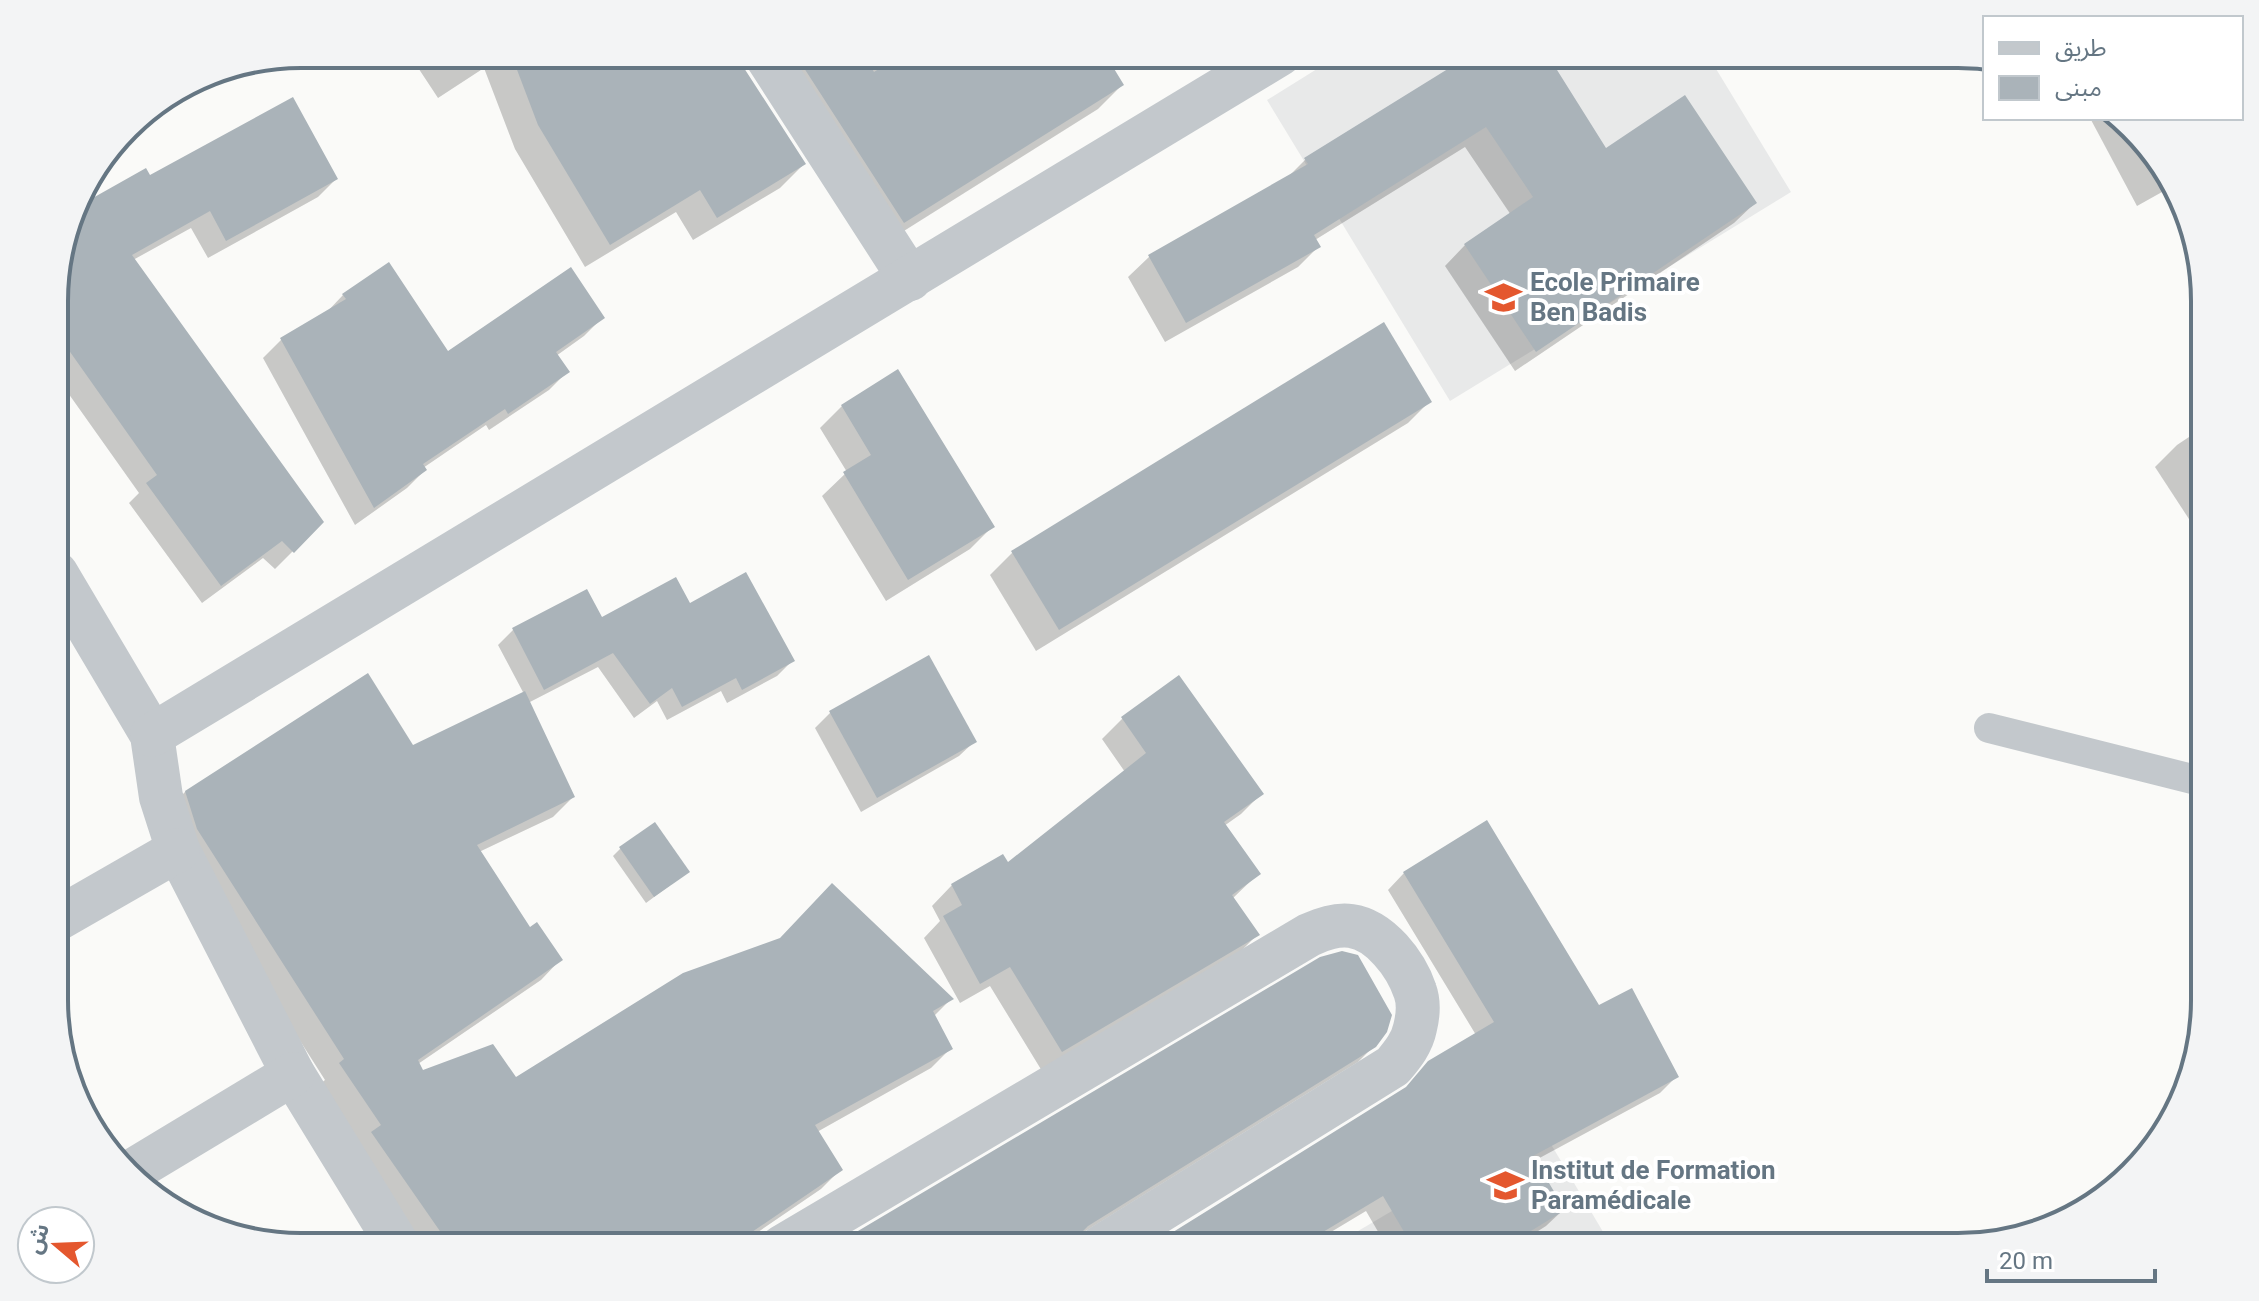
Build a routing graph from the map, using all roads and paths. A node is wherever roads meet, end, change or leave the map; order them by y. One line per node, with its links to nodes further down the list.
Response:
1 (774, 68): 3 (street)
2 (1257, 68): 3 (street)
3 (910, 279): 6 (street)
4 (68, 593): 6 (street)
5 (1989, 728): 7 (lane)
6 (152, 735): 8 (street)
7 (2191, 779)
8 (178, 850): 9 (street); 10 (street)
9 (68, 913)
10 (293, 1074): 11 (street); 12 (street)
11 (138, 1167)
12 (390, 1233)
13 (806, 1233): 14 (street)
14 (1124, 1233)

